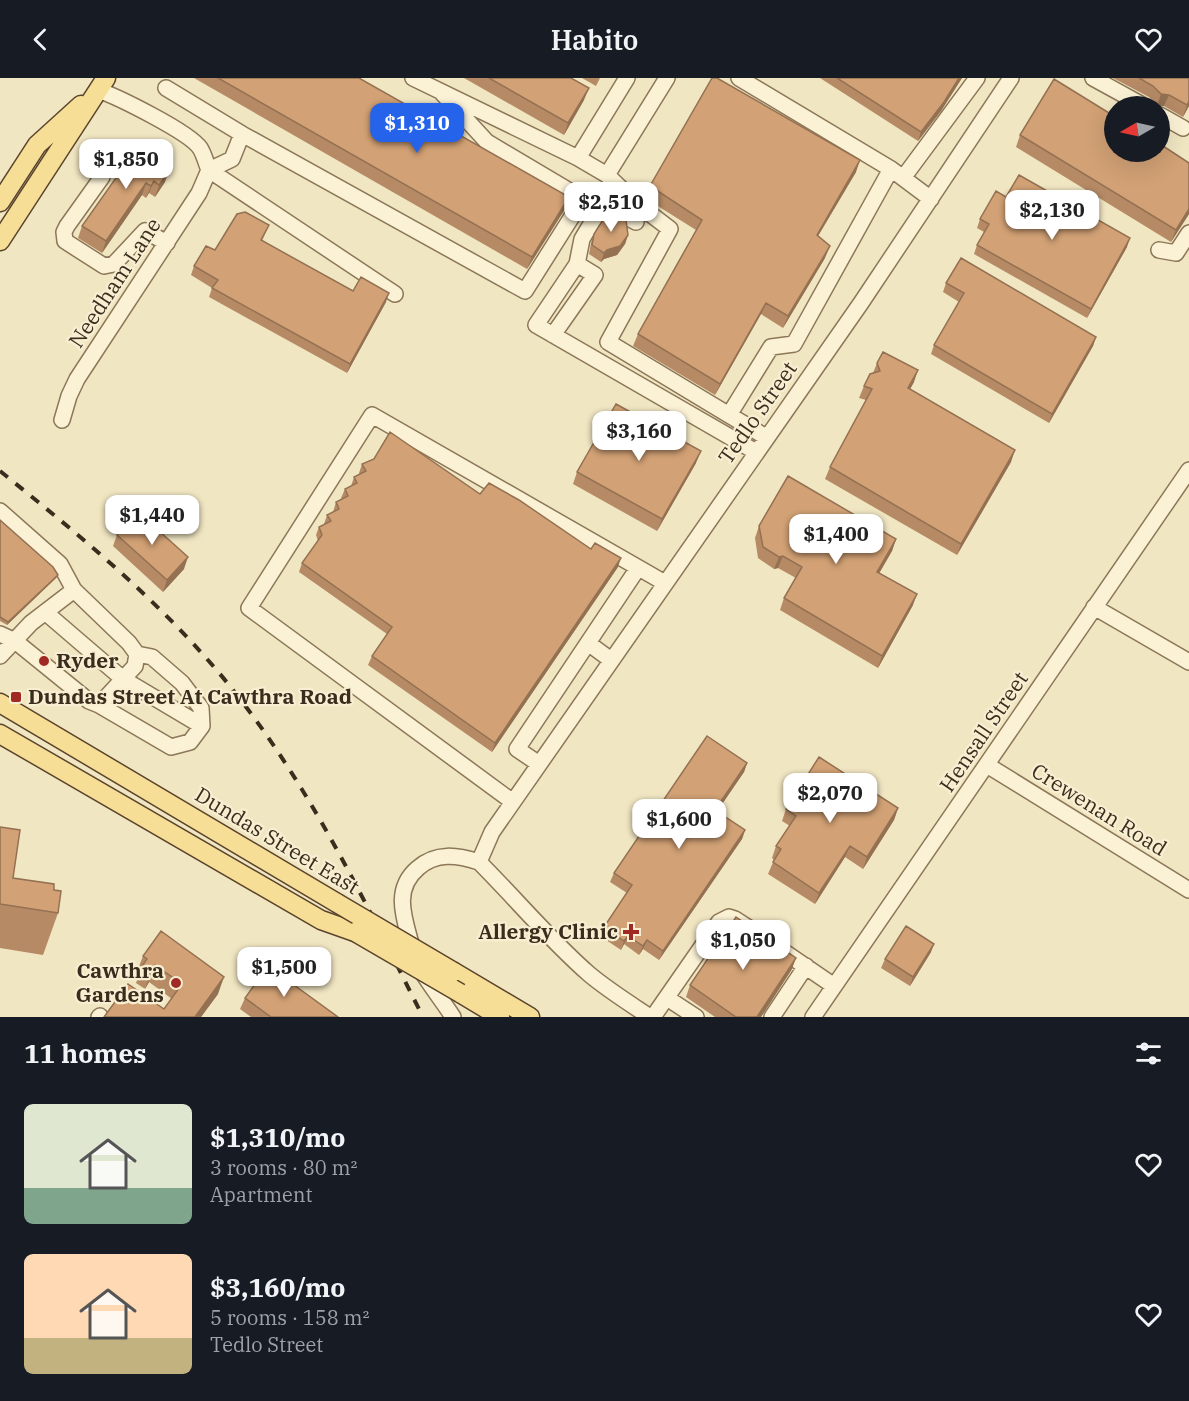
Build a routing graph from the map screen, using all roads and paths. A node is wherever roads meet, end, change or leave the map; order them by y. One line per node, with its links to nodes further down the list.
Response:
1 (413, 78): 10 (street)
2 (627, 78): 15 (street)
3 (667, 78): 18 (street)
4 (739, 78): 17 (street)
5 (977, 78): 17 (street)
6 (1093, 78): 11 (street)
7 (1004, 80): 20 (street, Tedlo Street)
8 (102, 84): 16 (street); 21 (main road); 24 (main road)
9 (166, 88): 14 (street)
10 (442, 93): 14 (street); 15 (street)
11 (1126, 96)
12 (1170, 119): 13 (street)
13 (1187, 126)
14 (242, 134): 16 (street)
15 (578, 158): 18 (street)
16 (209, 170): 25 (street, Needham Lane); 28 (street)
17 (897, 173): 20 (street); 30 (street)
18 (607, 175): 30 (street)
19 (102, 177): 25 (street)
20 (931, 199): 32 (street, Tedlo Street)
21 (0, 202)
22 (636, 222): 27 (street)
23 (1189, 233): 26 (street)
24 (0, 241)
25 (167, 243): 31 (street, Needham Lane)
26 (1159, 250)
27 (577, 264): 29 (street); 29 (street)
28 (395, 294)
29 (554, 335): 33 (street)
30 (729, 415): 32 (street)
31 (62, 420)
32 (766, 437): 33 (street, Tedlo Street)
33 (756, 452): 37 (street, Tedlo Street)
34 (1189, 470): 39 (street, Hensall Street)
35 (0, 511): 38 (street)
36 (638, 568): 37 (street); 43 (street); 57 (street)
37 (664, 583): 46 (street, Tedlo Street)
38 (74, 590): 40 (street); 44 (street)
39 (1095, 607): 47 (street); 55 (street, Hensall Street)
40 (45, 612): 42 (street); 48 (street)
41 (0, 634): 42 (street)
42 (15, 640): 45 (street); 50 (street)
43 (588, 643): 46 (street); 54 (street)
44 (137, 654): 48 (street); 51 (street)
45 (0, 656)
46 (611, 660): 54 (street, Tedlo Street)
47 (1189, 662)
48 (123, 679): 50 (street); 51 (street)
49 (0, 703): 65 (main road, Dundas Street East, bridge)
50 (99, 705): 51 (street)
51 (202, 726)
52 (0, 734): 56 (main road, Dundas Street East)
53 (0, 741): 56 (main road)
54 (539, 764): 57 (street, Tedlo Street)
55 (987, 765): 59 (street, Crewenan Road); 61 (street, Hensall Street)
56 (54, 766): 64 (main road, Dundas Street East, bridge)
57 (513, 802): 58 (street, Tedlo Street)
58 (479, 862): 63 (street); 66 (street)
59 (1189, 890)
60 (806, 966): 61 (street); 62 (street); 68 (street)
61 (834, 986): 69 (street, Hensall Street)
62 (667, 998): 66 (street); 67 (street)
63 (453, 1017)
64 (500, 1017)
65 (530, 1017)
66 (651, 1017)
67 (696, 1017)
68 (772, 1017)
69 (813, 1017)

